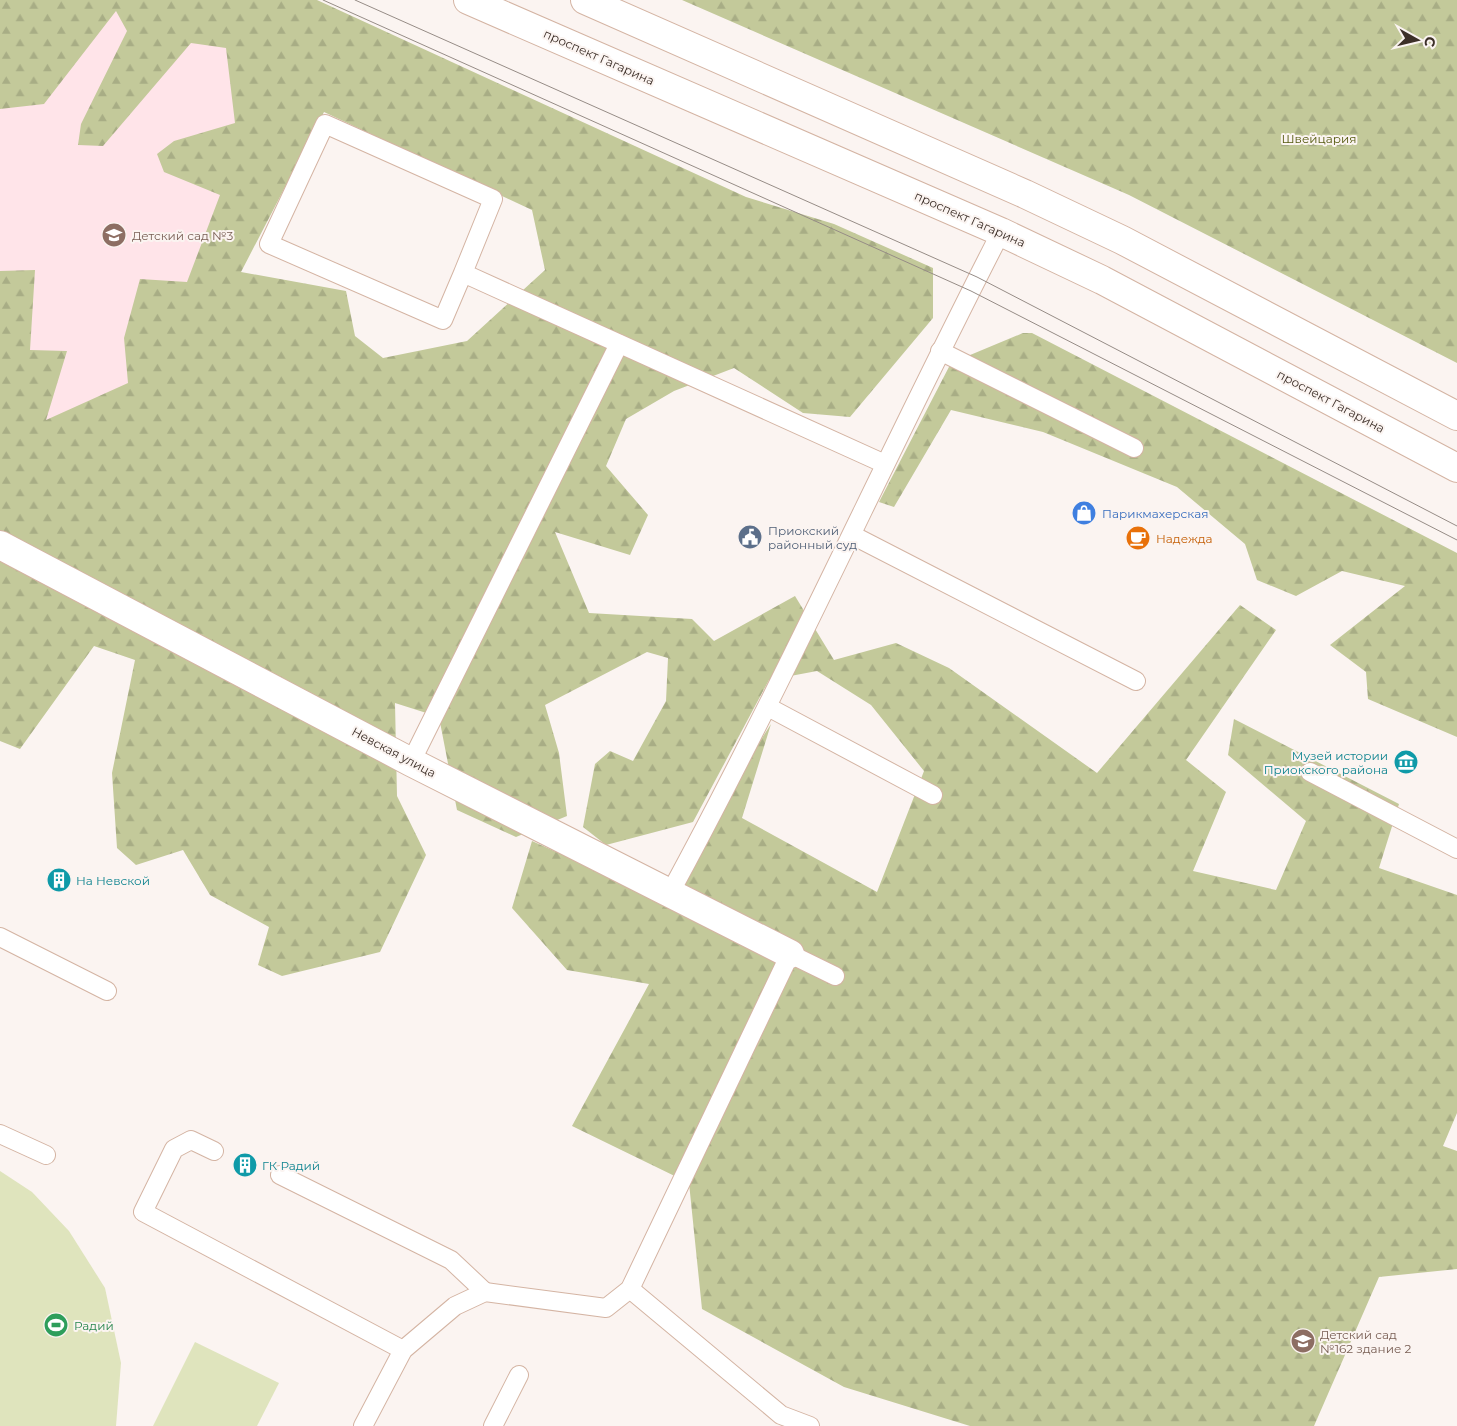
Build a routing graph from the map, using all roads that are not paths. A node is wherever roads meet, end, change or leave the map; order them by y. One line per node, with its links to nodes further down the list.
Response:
1 (468, 0): 3 (main road, проспект Гагарина)
2 (585, 0): 7 (main road)
3 (1001, 232): 6 (lane); 10 (main road, проспект Гагарина)
4 (463, 273): 4 (lane); 5 (lane)
5 (619, 344): 9 (lane); 15 (lane)
6 (940, 351): 8 (lane); 9 (lane)
7 (1457, 416)
8 (1134, 448)
9 (885, 464): 11 (lane)
10 (1457, 468)
11 (852, 535): 13 (lane); 14 (lane)
12 (0, 545): 15 (main road, Невская улица)
13 (1136, 681)
14 (768, 707): 17 (lane); 19 (lane)
15 (411, 762): 19 (main road, Невская улица)
16 (1310, 772): 18 (lane)
17 (933, 795)
18 (1457, 849)
19 (670, 893): 21 (main road, Невская улица)
20 (0, 937): 23 (lane)
21 (790, 954): 22 (lane); 28 (lane)
22 (834, 976)
23 (107, 991)
24 (0, 1134): 26 (lane)
25 (214, 1151): 30 (lane)
26 (46, 1155)
27 (280, 1174): 29 (lane)
28 (630, 1289): 29 (lane); 34 (lane)
29 (485, 1292): 30 (lane)
30 (403, 1350): 32 (lane)
31 (519, 1375): 33 (lane)
32 (363, 1426)
33 (493, 1426)
34 (810, 1426)

